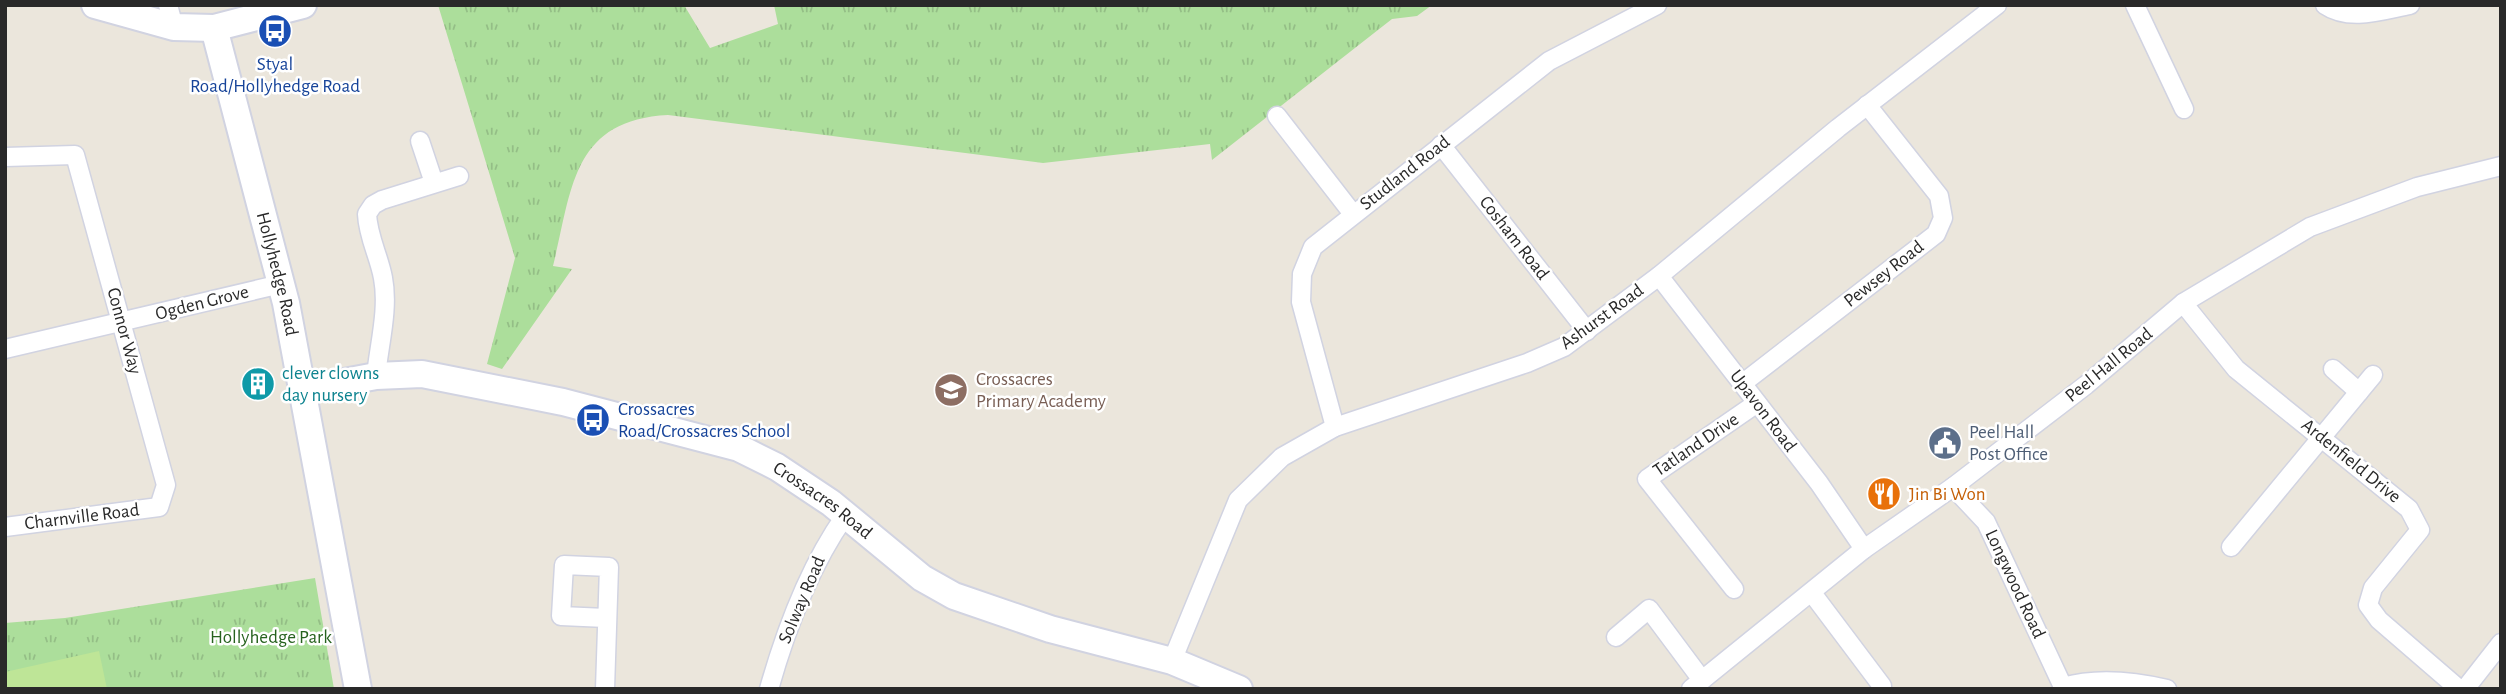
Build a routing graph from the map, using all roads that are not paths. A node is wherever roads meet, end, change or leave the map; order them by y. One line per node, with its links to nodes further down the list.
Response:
1 (95, 5): 8 (street)
2 (303, 5): 9 (street)
3 (1657, 5): 14 (street, Studland Road)
4 (2135, 5): 11 (street)
5 (2325, 5): 6 (street)
6 (2410, 5)
7 (1988, 8): 10 (street, Ashurst Road)
8 (171, 16): 9 (street)
9 (214, 28): 21 (street, Hollyhedge Road)
10 (1867, 105): 20 (street, Ashurst Road); 29 (street, Pewsey Road)
11 (2184, 109)
12 (1277, 116): 19 (street)
13 (420, 141): 18 (street)
14 (1441, 145): 19 (street, Studland Road); 24 (street, Cosham Road)
15 (5, 158): 23 (street, Connor Way)
16 (2500, 170): 22 (street, Peel Hall Road)
17 (459, 176): 18 (street)
18 (434, 183): 28 (street)
19 (1353, 214): 33 (street, Studland Road)
20 (1659, 276): 24 (street, Ashurst Road); 29 (street, Upavon Road)
21 (281, 284): 23 (street, Ogden Grove); 30 (street, Hollyhedge Road)
22 (2183, 303): 34 (street, Ardenfield Drive); 35 (street, Peel Hall Road)
23 (122, 322): 25 (street, Ogden Grove); 36 (street, Connor Way)
24 (1587, 331): 33 (street, Ashurst Road)
25 (5, 349)
26 (2333, 369): 31 (street)
27 (2373, 375): 31 (street)
28 (376, 376): 30 (street, Crossacres Road); 37 (street, Crossacres Road)
29 (1743, 383): 32 (street, Upavon Road)
30 (302, 390): 50 (street, Hollyhedge Road)
31 (2359, 392): 34 (street)
32 (1757, 403): 40 (street, Upavon Road); 41 (street, Tatland Drive)
33 (1335, 427): 46 (street, Ashurst Road)
34 (2322, 437): 39 (street); 55 (street, Ardenfield Drive)
35 (1954, 487): 40 (street, Peel Hall Road); 49 (street, Longwood Road)
36 (159, 507): 38 (street, Charnville Road)
37 (845, 516): 46 (street, Crossacres Road); 52 (street, Solway Road)
38 (5, 527)
39 (2231, 547)
40 (1864, 549): 42 (street, Peel Hall Road)
41 (1734, 589)
42 (1812, 593): 47 (street, Peel Hall Road); 48 (street)
43 (606, 618): 51 (street)
44 (1616, 637): 47 (street)
45 (2501, 643): 56 (street)
46 (1172, 661): 53 (street, Crossacres Road)
47 (1696, 684)
48 (1882, 686)
49 (2063, 688): 54 (street)
50 (358, 689)
51 (605, 689)
52 (769, 689)
53 (1239, 689)
54 (2167, 689)
55 (2459, 689)
56 (2465, 689)

